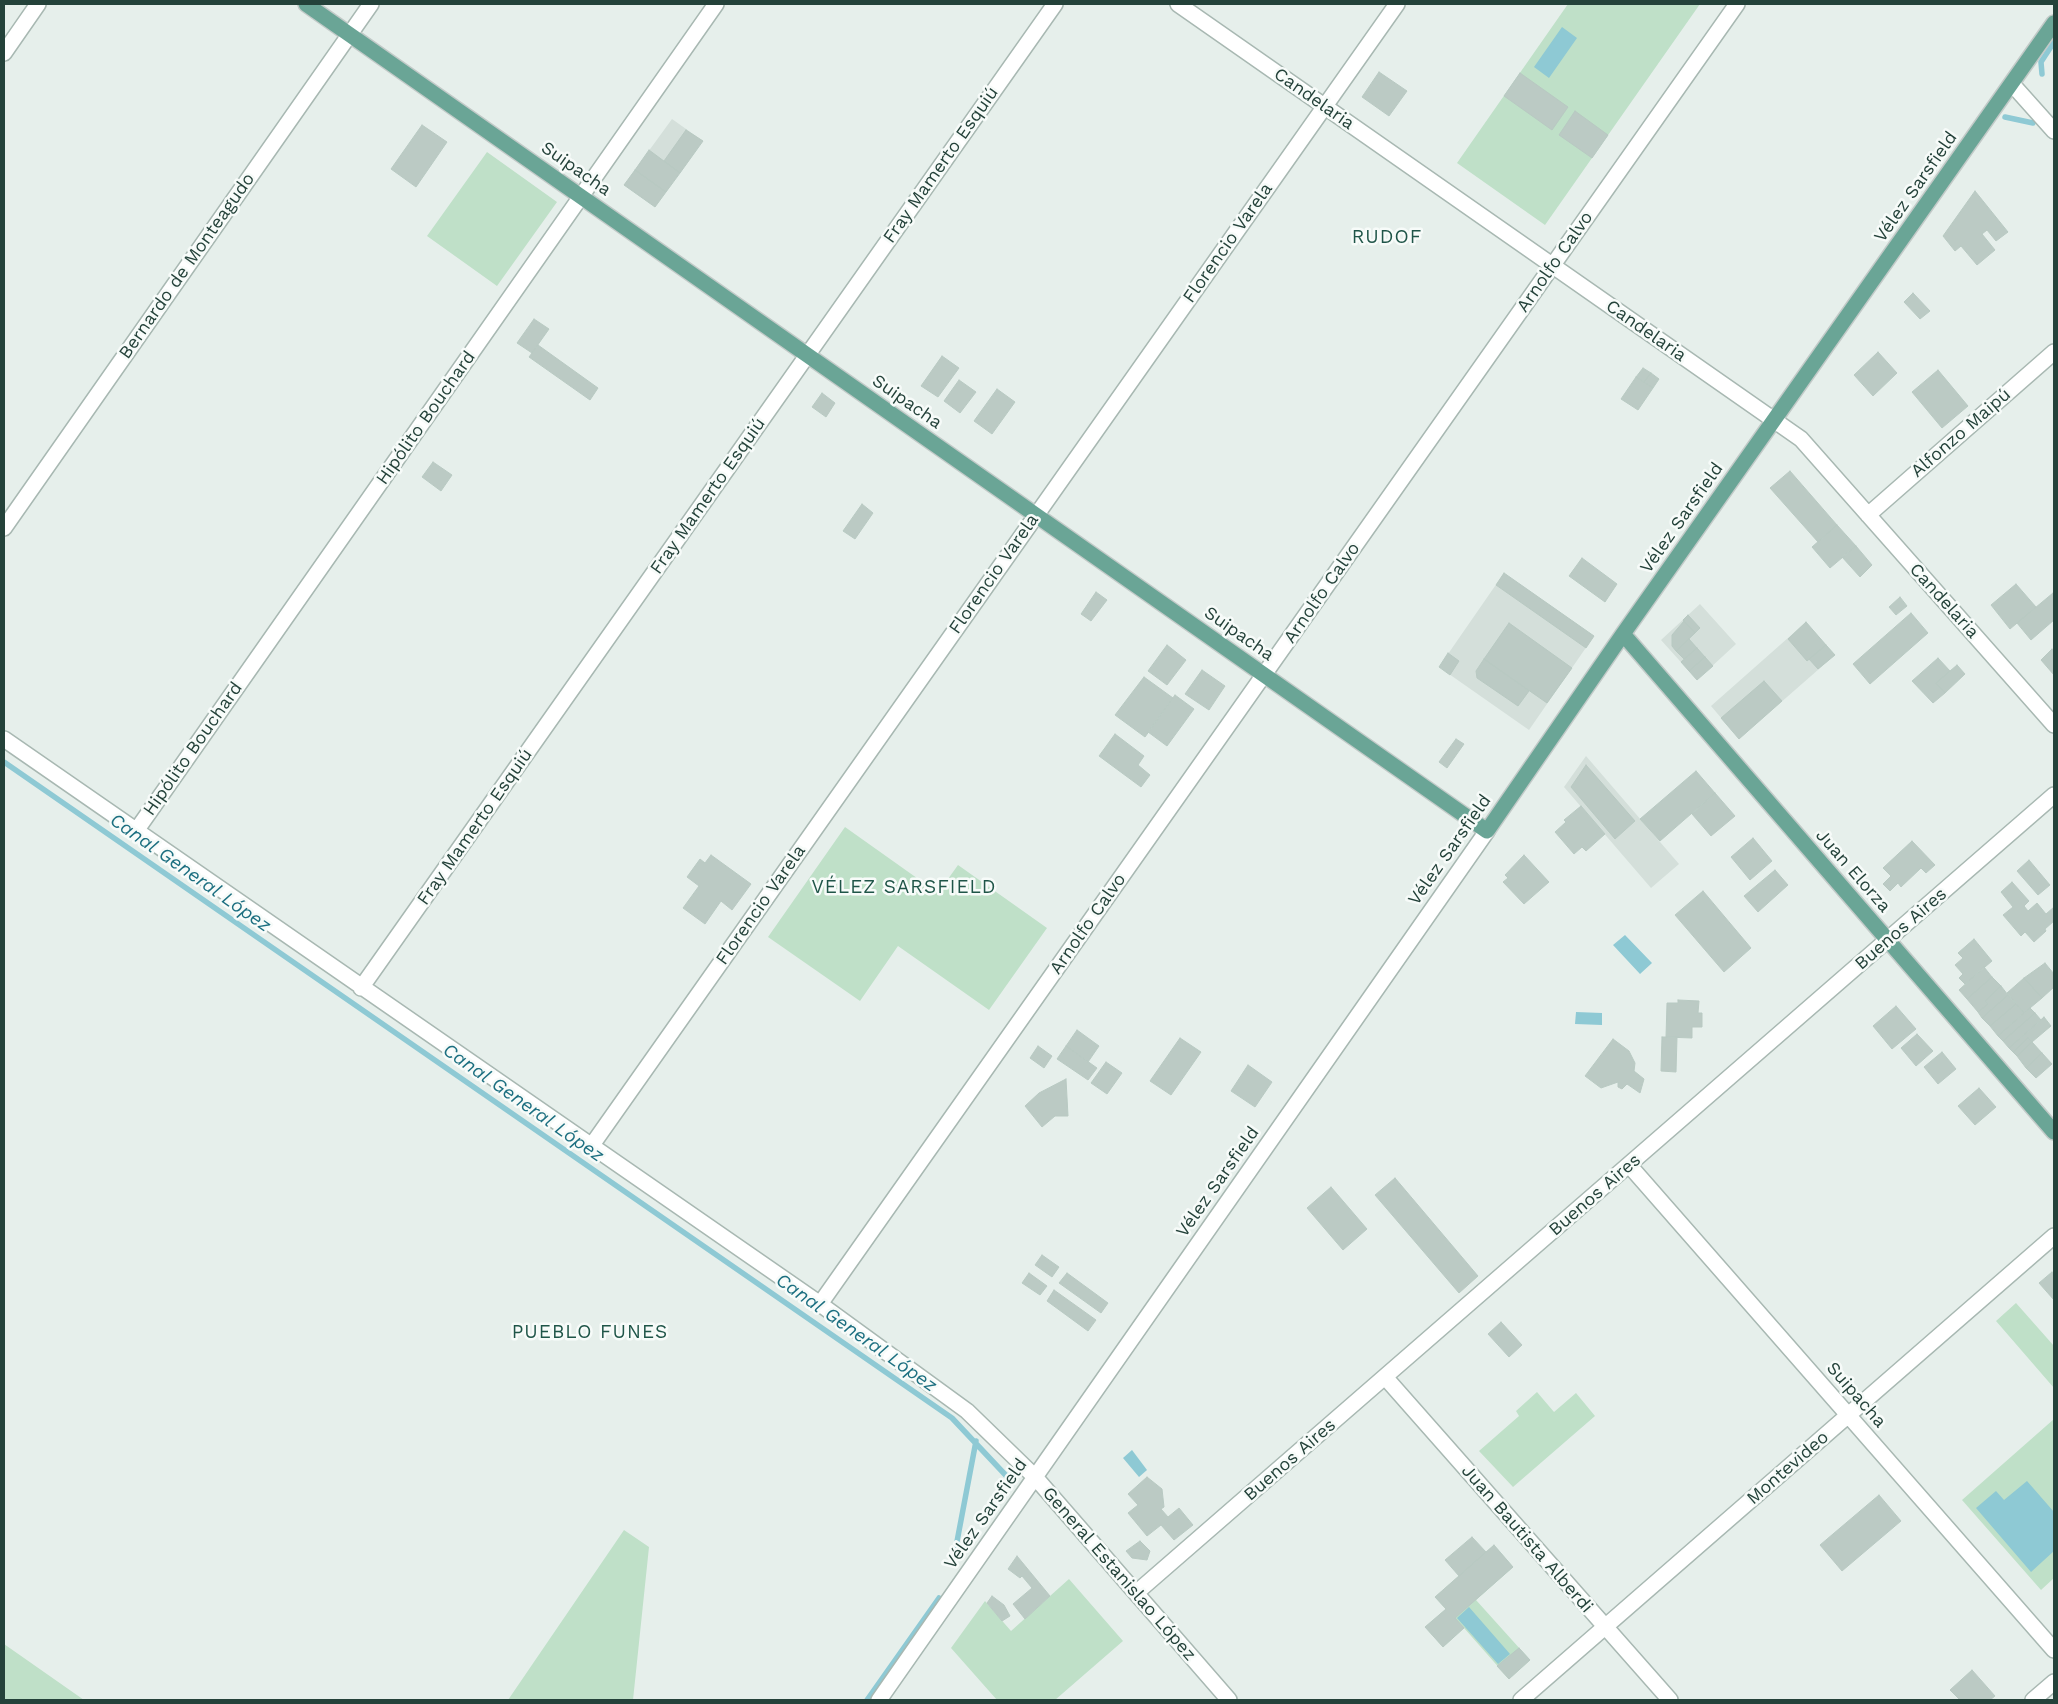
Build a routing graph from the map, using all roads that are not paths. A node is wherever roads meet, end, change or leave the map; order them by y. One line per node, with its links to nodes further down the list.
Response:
1 (38, 4): 11 (street)
2 (306, 4): 10 (main road, Suipacha)
3 (371, 4): 10 (street, Bernardo de Monteagudo)
4 (716, 4): 15 (street, Hipólito Bouchard)
5 (1055, 4): 18 (street, Fray Mamerto Esquiú)
6 (1178, 4): 13 (street, Candelaria)
7 (1397, 4): 13 (street, Florencio Varela)
8 (1737, 4): 16 (street, Arnolfo Calvo)
9 (2054, 23): 12 (main road, Vélez Sarsfield)
10 (350, 34): 15 (main road, Suipacha); 22 (street, Bernardo de Monteagudo)
11 (4, 53)
12 (2012, 84): 14 (street); 19 (main road, Vélez Sarsfield)
13 (1325, 106): 16 (street, Candelaria); 20 (street, Florencio Varela)
14 (2054, 131)
15 (582, 196): 18 (main road, Suipacha); 28 (street, Hipólito Bouchard)
16 (1552, 265): 19 (street, Candelaria); 24 (street, Arnolfo Calvo)
17 (2054, 352): 21 (street, Alfonzo Maipú)
18 (808, 354): 20 (main road, Suipacha); 31 (street, Fray Mamerto Esquiú)
19 (1774, 420): 21 (street, Candelaria); 23 (main road, Vélez Sarsfield)
20 (1036, 515): 24 (main road, Suipacha); 33 (street, Florencio Varela)
21 (1868, 515): 25 (street, Candelaria)
22 (4, 528)
23 (1623, 634): 29 (main road, Vélez Sarsfield); 30 (main road, Juan Elorza)
24 (1264, 674): 29 (main road, Suipacha); 36 (street, Arnolfo Calvo)
25 (2054, 725)
26 (4, 739): 28 (street, General Estanislao López)
27 (2054, 795): 30 (street, Buenos Aires)
28 (136, 831): 31 (street, General Estanislao López)
29 (1487, 831): 39 (street, Vélez Sarsfield)
30 (1888, 940): 32 (main road, Juan Elorza); 34 (street, Buenos Aires)
31 (361, 988): 33 (street, General Estanislao López)
32 (2054, 1132)
33 (592, 1145): 36 (street, General Estanislao López)
34 (1629, 1165): 37 (street, Buenos Aires); 38 (street, Suipacha)
35 (2054, 1236): 38 (street, Montevideo)
36 (820, 1304): 39 (street, General Estanislao López)
37 (1385, 1377): 40 (street, Buenos Aires); 41 (street, Juan Bautista Alberdi)
38 (1849, 1415): 41 (street, Montevideo); 42 (street, Suipacha)
39 (1035, 1477): 40 (street, General Estanislao López); 44 (street, Vélez Sarsfield)
40 (1136, 1594): 45 (street, General Estanislao López)
41 (1605, 1627): 46 (street, Montevideo); 47 (street, Juan Bautista Alberdi)
42 (2054, 1650)
43 (2054, 1682): 48 (street)
44 (879, 1700)
45 (1229, 1700)
46 (1521, 1700)
47 (1670, 1700)
48 (2033, 1700)

